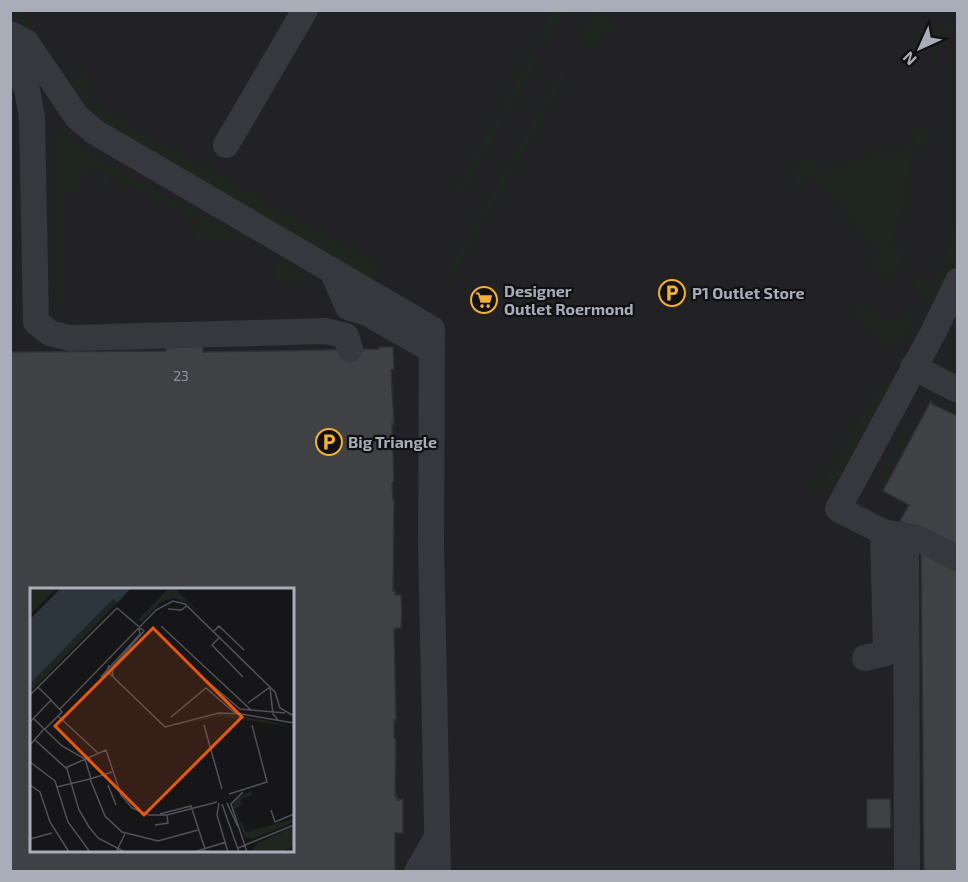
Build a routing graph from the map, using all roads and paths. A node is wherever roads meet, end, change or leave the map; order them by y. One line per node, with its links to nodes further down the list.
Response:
1 (305, 10): 4 (street)
2 (10, 34): 5 (street)
3 (10, 53): 7 (street)
4 (226, 145)
5 (332, 270): 8 (street); 8 (street)
6 (957, 281): 9 (street)
7 (350, 349)
8 (432, 350): 14 (street)
9 (913, 367): 10 (street); 11 (street)
10 (957, 390)
11 (883, 532): 12 (street); 13 (street); 17 (street)
12 (957, 559)
13 (866, 658)
14 (436, 839): 15 (street); 16 (street)
15 (417, 872)
16 (438, 872)
17 (907, 872)

